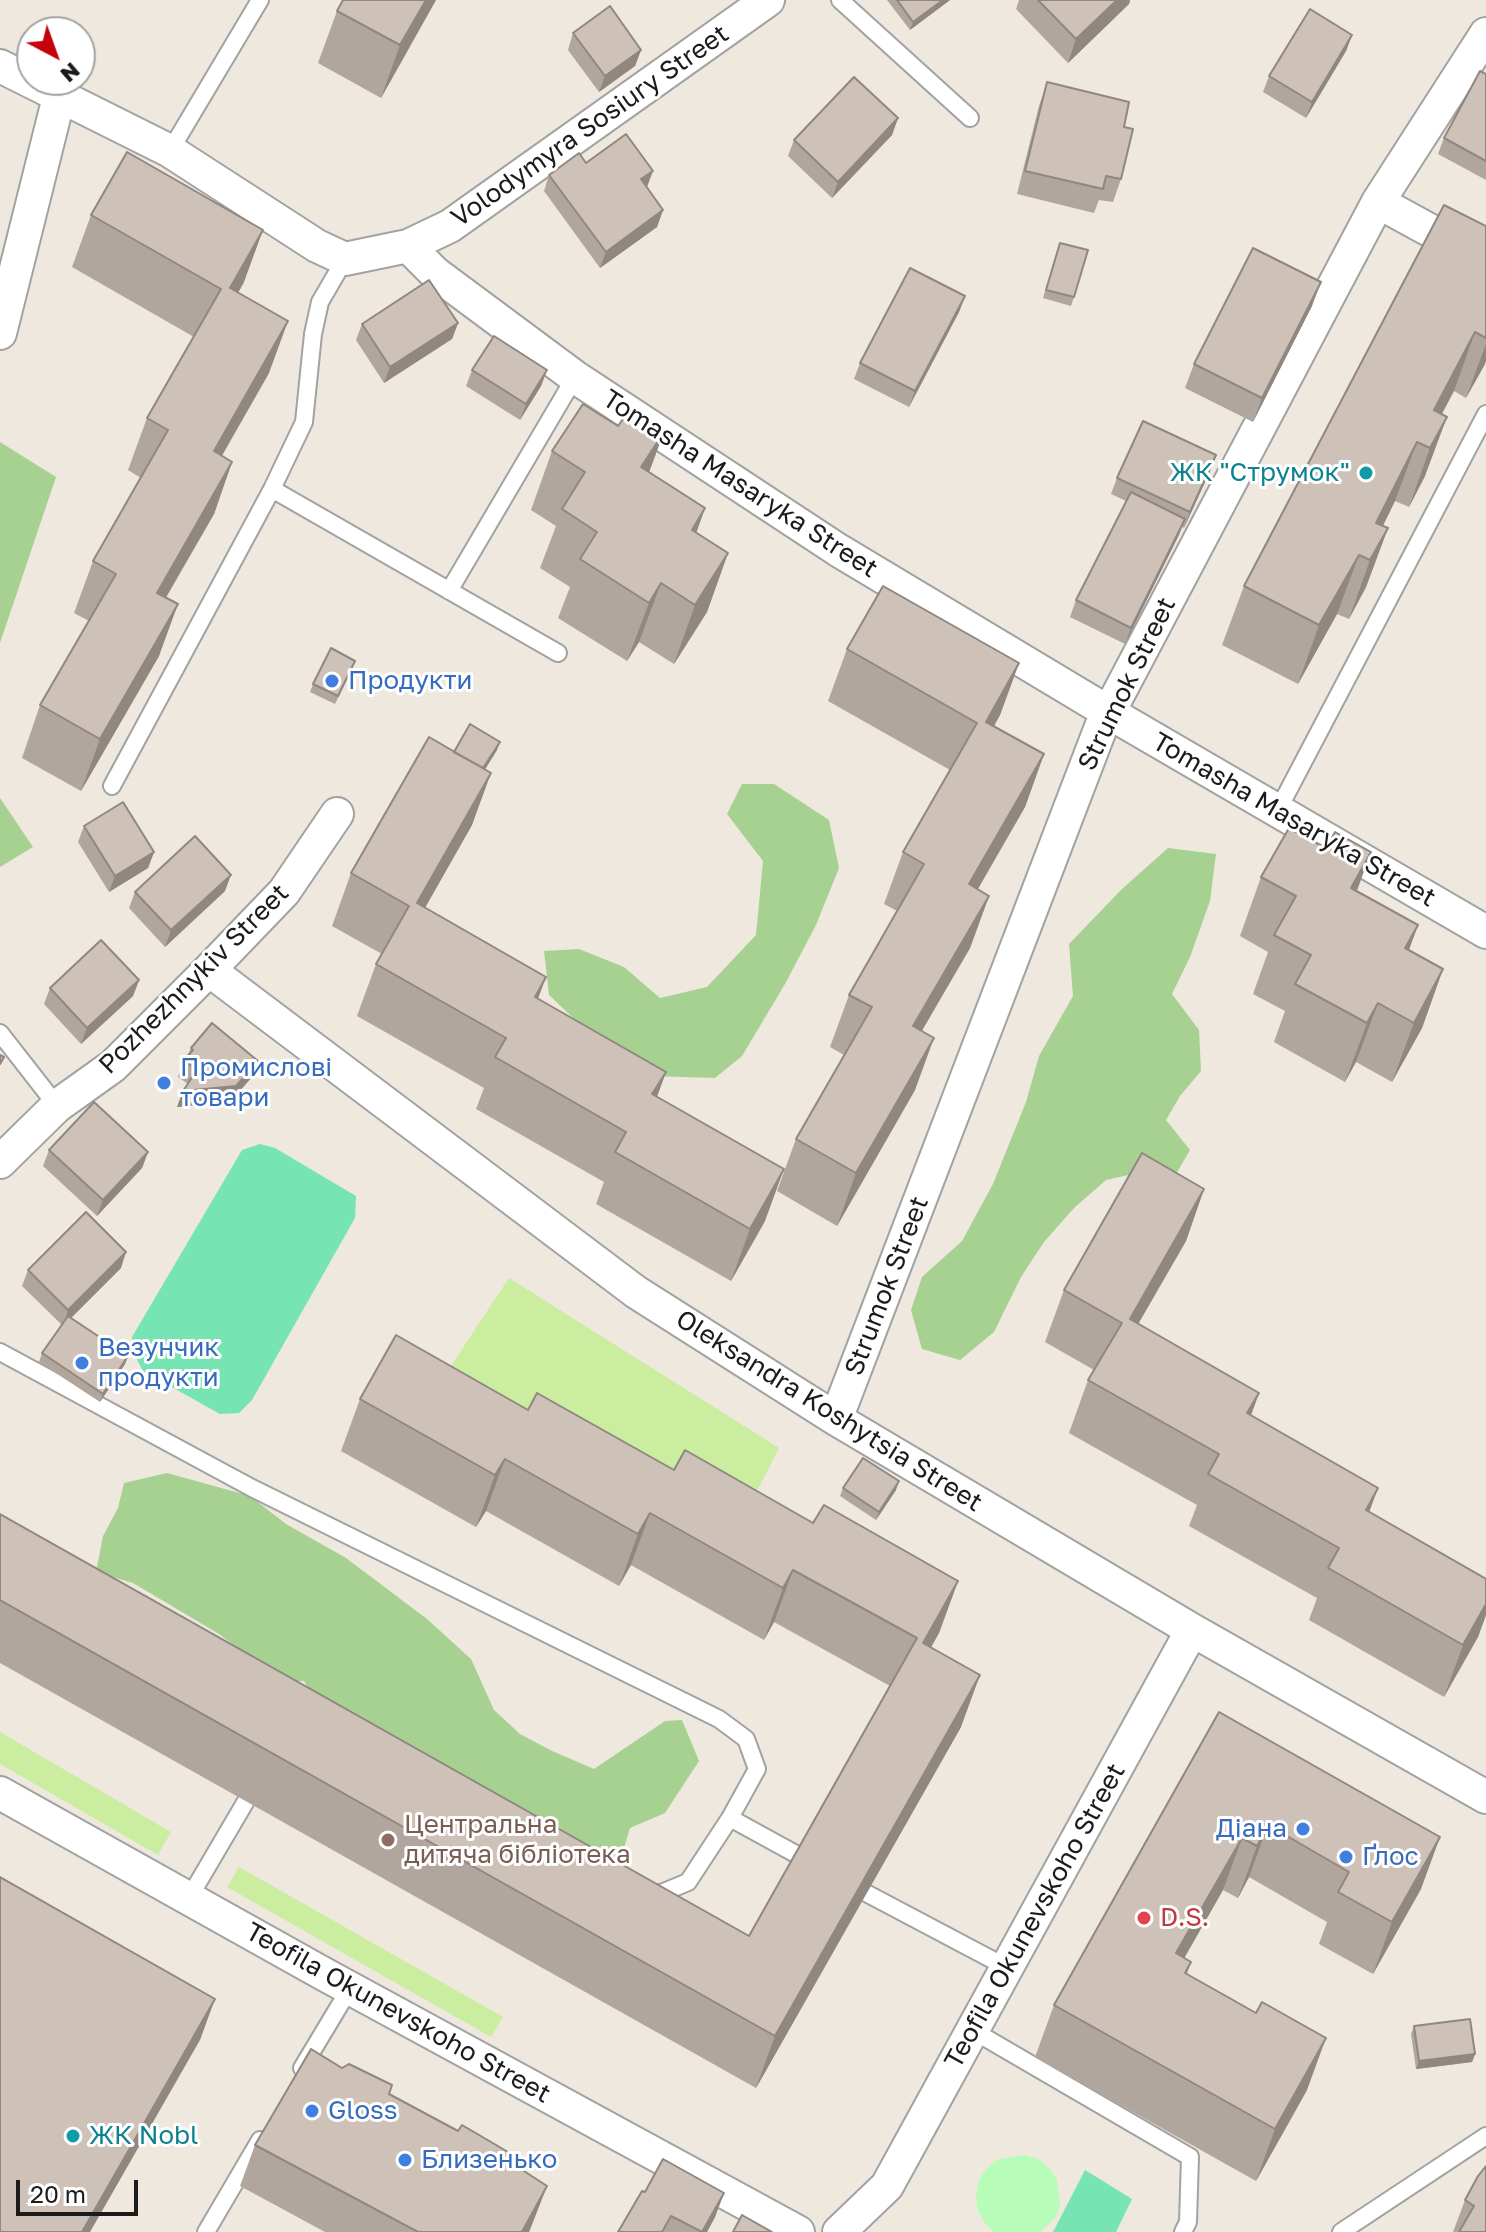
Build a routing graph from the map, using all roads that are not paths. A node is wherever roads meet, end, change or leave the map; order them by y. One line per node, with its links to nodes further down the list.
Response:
1 (260, 0): 8 (lane)
2 (768, 0): 10 (street, Volodymyra Sosiury Street)
3 (840, 0): 7 (lane)
4 (1486, 34): 9 (street, Strumok Street)
5 (0, 66): 6 (street)
6 (59, 97): 8 (street); 13 (street)
7 (970, 118)
8 (170, 151): 11 (street)
9 (1378, 202): 12 (street); 19 (street, Strumok Street)
10 (408, 246): 11 (street); 14 (street, Tomasha Masaryka Street)
11 (345, 259): 16 (lane)
12 (1486, 261)
13 (0, 333)
14 (575, 377): 17 (lane); 19 (street, Tomasha Masaryka Street)
15 (1486, 414): 21 (lane)
16 (272, 489): 17 (lane); 20 (lane)
17 (449, 591): 18 (lane)
18 (558, 653)
19 (1108, 712): 21 (street, Tomasha Masaryka Street); 29 (street, Strumok Street)
20 (112, 786)
21 (1278, 810): 23 (street, Tomasha Masaryka Street)
22 (337, 814): 24 (street, Pozhezhnykiv Street)
23 (1486, 932)
24 (209, 970): 26 (street, Pozhezhnykiv Street); 29 (street, Oleksandra Koshytsia Street)
25 (0, 1033): 26 (lane)
26 (57, 1106): 27 (street, Pozhezhnykiv Street)
27 (0, 1162)
28 (0, 1352): 34 (lane)
29 (836, 1419): 30 (street, Oleksandra Koshytsia Street)
30 (1192, 1630): 32 (street, Oleksandra Koshytsia Street); 39 (street, Teofila Okunevskoho Street)
31 (0, 1793): 38 (street, Teofila Okunevskoho Street)
32 (1486, 1797)
33 (246, 1801): 38 (lane)
34 (730, 1818): 35 (lane); 36 (lane)
35 (803, 1858)
36 (638, 1888)
37 (866, 1893): 39 (lane)
38 (189, 1898): 40 (street, Teofila Okunevskoho Street)
39 (1006, 1967): 41 (street, Teofila Okunevskoho Street)
40 (350, 1988): 42 (lane); 46 (street, Teofila Okunevskoho Street)
41 (972, 2030): 47 (street, Teofila Okunevskoho Street); 48 (lane)
42 (295, 2080)
43 (271, 2122): 45 (lane)
44 (1486, 2136): 49 (lane)
45 (206, 2232)
46 (798, 2232)
47 (839, 2232)
48 (1183, 2232)
49 (1341, 2232)

